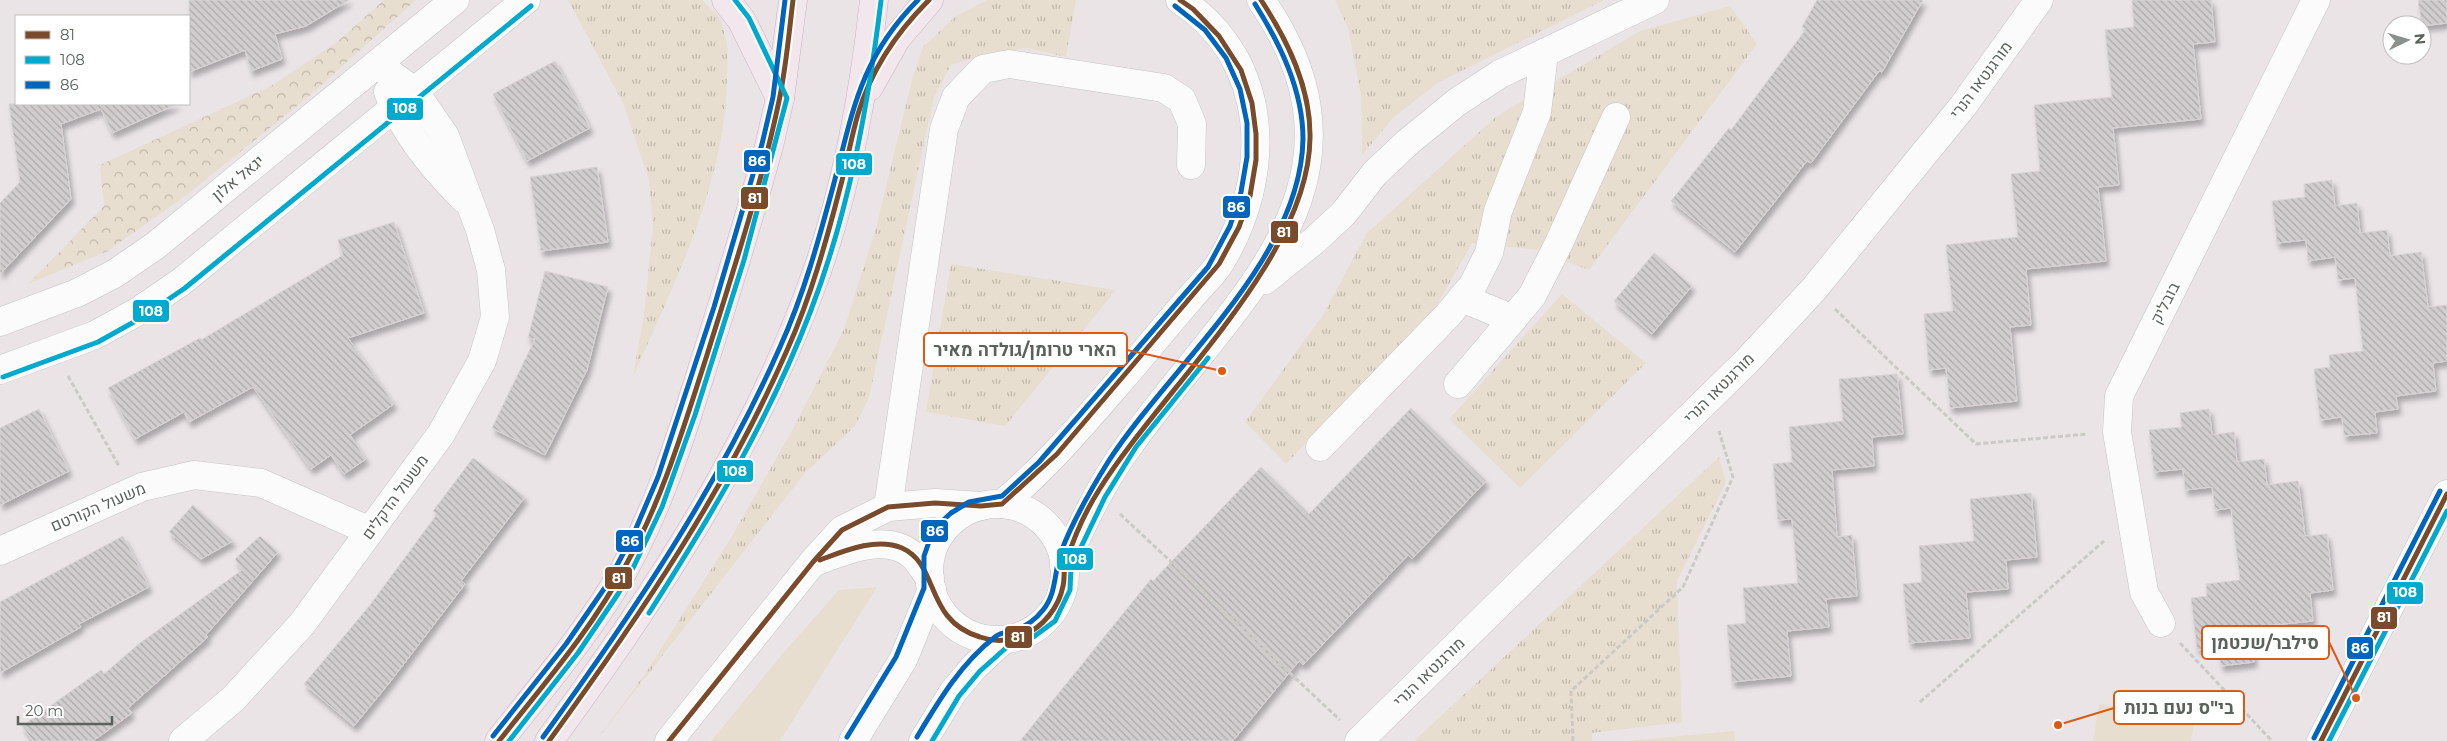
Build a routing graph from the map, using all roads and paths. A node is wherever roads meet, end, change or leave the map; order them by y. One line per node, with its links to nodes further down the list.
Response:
1 (455, 0): 13 (street, יגאל אלון)
2 (526, 0): 15 (street)
3 (726, 0): 14 (main road)
4 (793, 0): 14 (main road)
5 (874, 0): 16 (main road)
6 (929, 0): 16 (main road)
7 (1180, 0): 33 (street)
8 (1261, 0): 20 (street)
9 (1655, 0): 12 (street)
10 (2039, 0): 19 (street, מורגנטאו הנרי)
11 (2316, 0): 28 (street, בובליק)
12 (1544, 53): 20 (street); 21 (street)
13 (377, 64): 15 (street, משעול הדקלים); 23 (street, יגאל אלון)
14 (780, 98): 46 (main road)
15 (404, 100): 24 (street); 36 (street, משעול הדקלים)
16 (858, 111): 47 (main road)
17 (1616, 117): 22 (street)
18 (1191, 164): 34 (street)
19 (1814, 289): 27 (street, מורגנטאו הנרי); 28 (path)
20 (1247, 294): 31 (street)
21 (1462, 298): 22 (street); 29 (street)
22 (1513, 318): 26 (street)
23 (0, 322)
24 (52, 349): 25 (street); 30 (path)
25 (0, 370)
26 (1458, 384)
27 (1709, 399): 44 (street, מורגנטאו הנרי); 51 (path)
28 (2117, 432): 35 (street, בובליק)
29 (1320, 446)
30 (133, 491): 36 (street, משעול הקורטם); 37 (street, משעול הקורטם)
31 (1098, 493): 39 (street); 44 (path)
32 (2447, 494): 53 (street)
33 (991, 505): 34 (street); 39 (street); 40 (street)
34 (888, 507): 38 (street)
35 (2131, 518): 41 (street, בובליק); 43 (path)
36 (370, 531): 45 (street, משעול הדקלים)
37 (0, 552)
38 (813, 562): 40 (street); 48 (street)
39 (1064, 566): 42 (street)
40 (931, 584): 42 (street); 49 (street)
41 (2161, 623): 52 (path)
42 (1003, 640): 50 (street)
43 (1920, 702)
44 (1360, 740)
45 (183, 741)
46 (498, 741)
47 (549, 741)
48 (669, 741)
49 (853, 741)
50 (923, 741)
51 (1573, 741)
52 (2272, 741)
53 (2320, 741)

